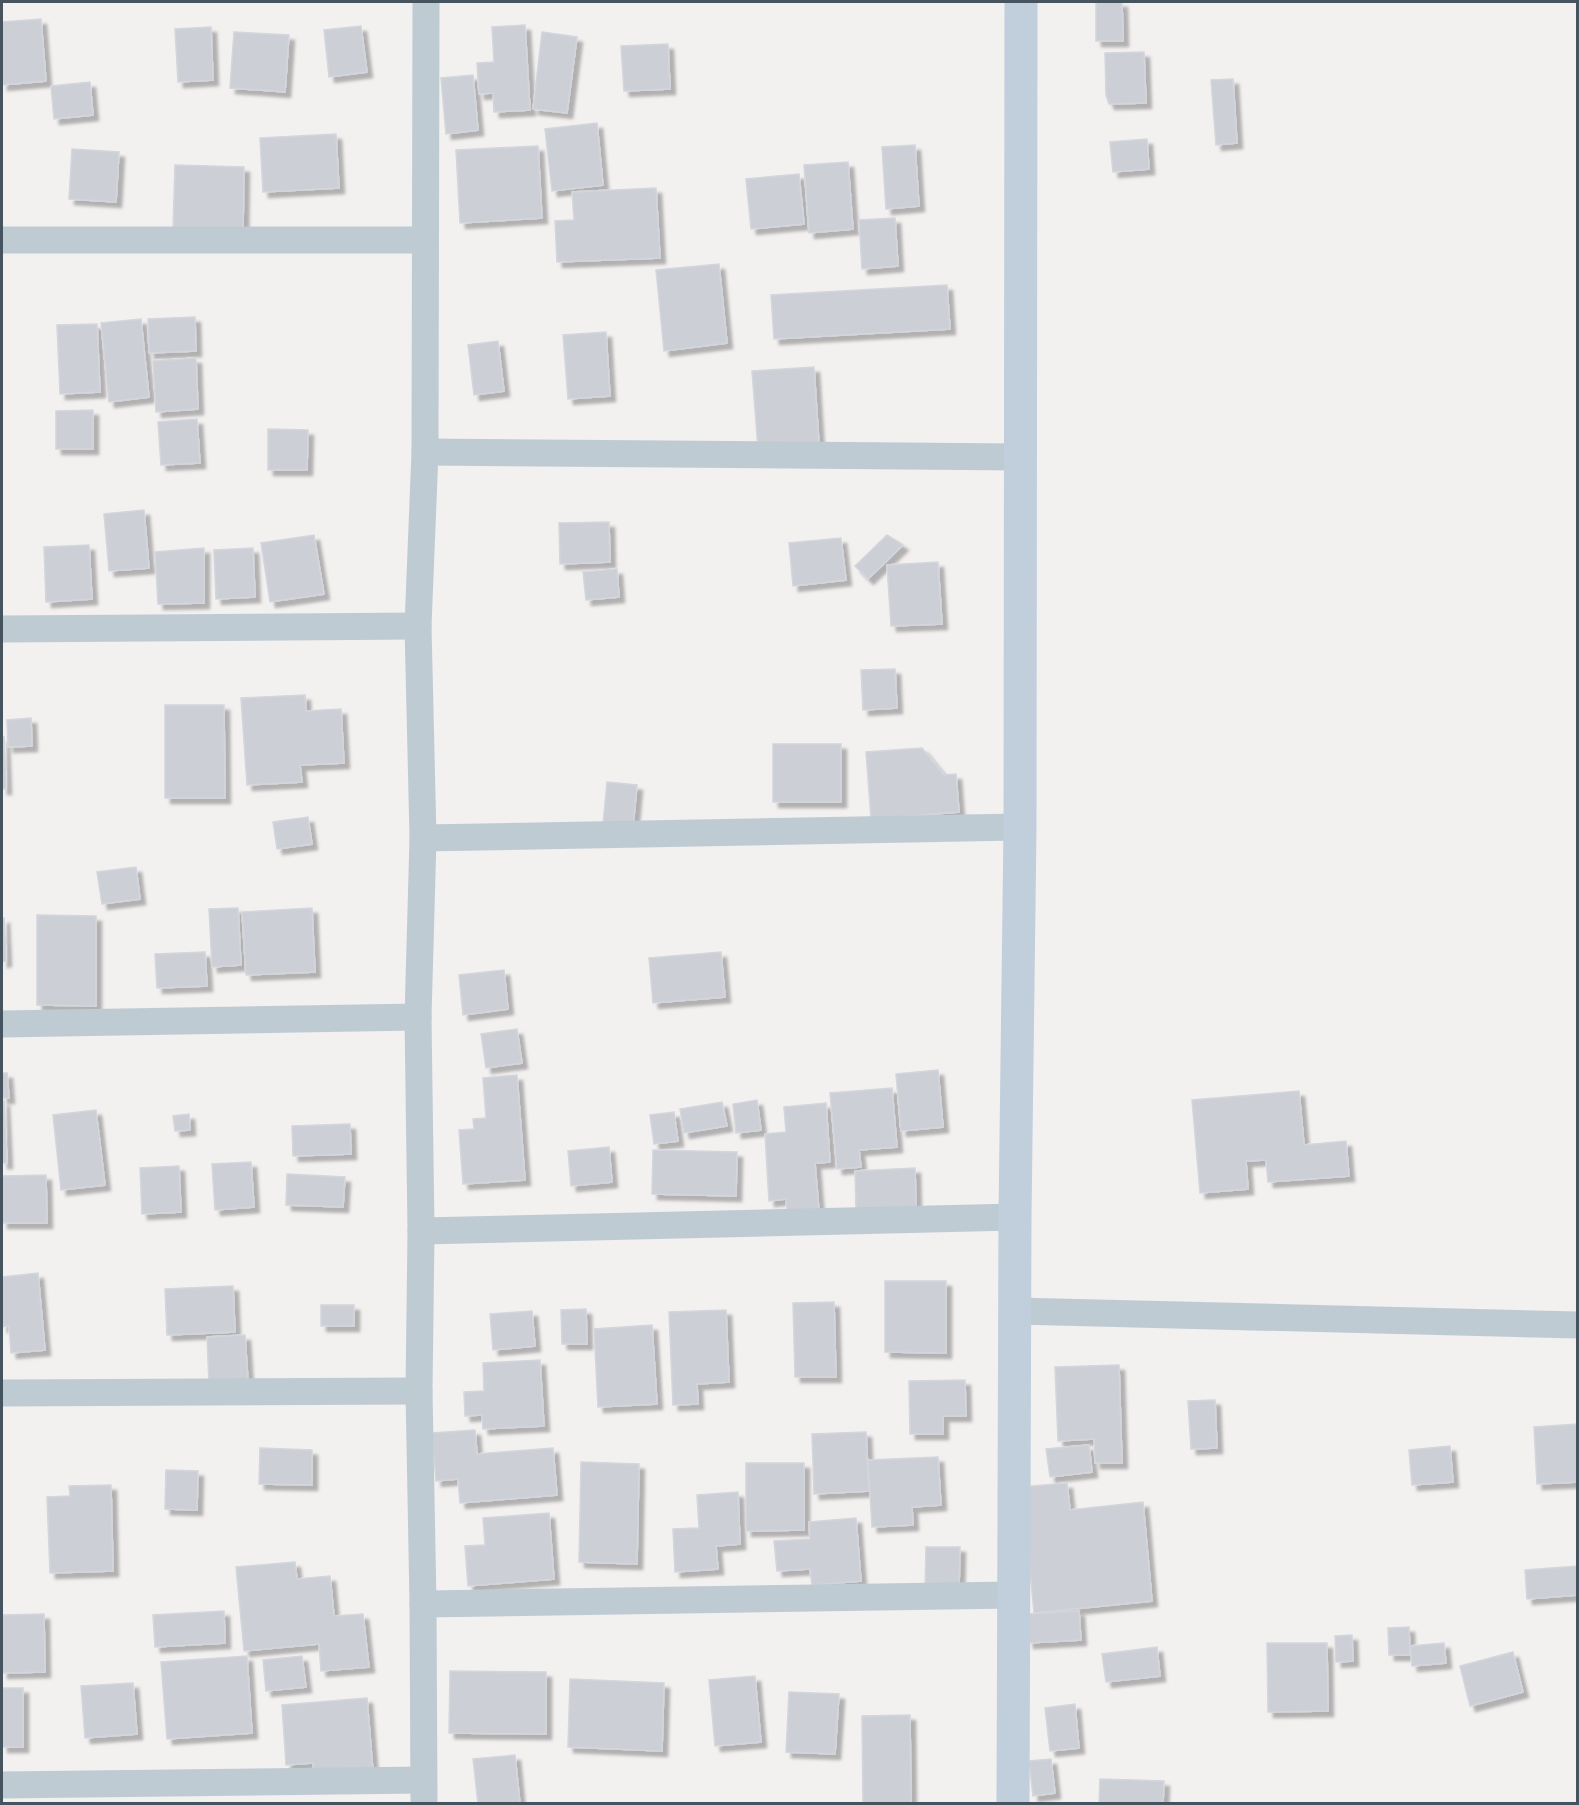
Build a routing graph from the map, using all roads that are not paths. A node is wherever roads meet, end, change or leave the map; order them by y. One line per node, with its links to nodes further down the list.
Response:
1 (426, 2): 4 (street)
2 (1021, 2): 6 (main road)
3 (2, 240): 4 (street)
4 (425, 240): 5 (street)
5 (425, 452): 6 (street); 7 (street)
6 (1020, 457): 9 (main road)
7 (418, 626): 8 (street); 10 (street)
8 (2, 629)
9 (1020, 827): 10 (street); 13 (main road)
10 (423, 838): 11 (street)
11 (418, 1017): 12 (street); 14 (street)
12 (2, 1024)
13 (1015, 1217): 14 (street); 15 (main road)
14 (421, 1231): 17 (street)
15 (1016, 1311): 16 (street); 19 (main road)
16 (1578, 1325)
17 (419, 1391): 18 (street); 20 (street)
18 (2, 1393)
19 (1013, 1595): 20 (street); 23 (main road)
20 (423, 1604): 22 (street)
21 (2, 1785): 22 (street)
22 (424, 1792)
23 (1013, 1803)

